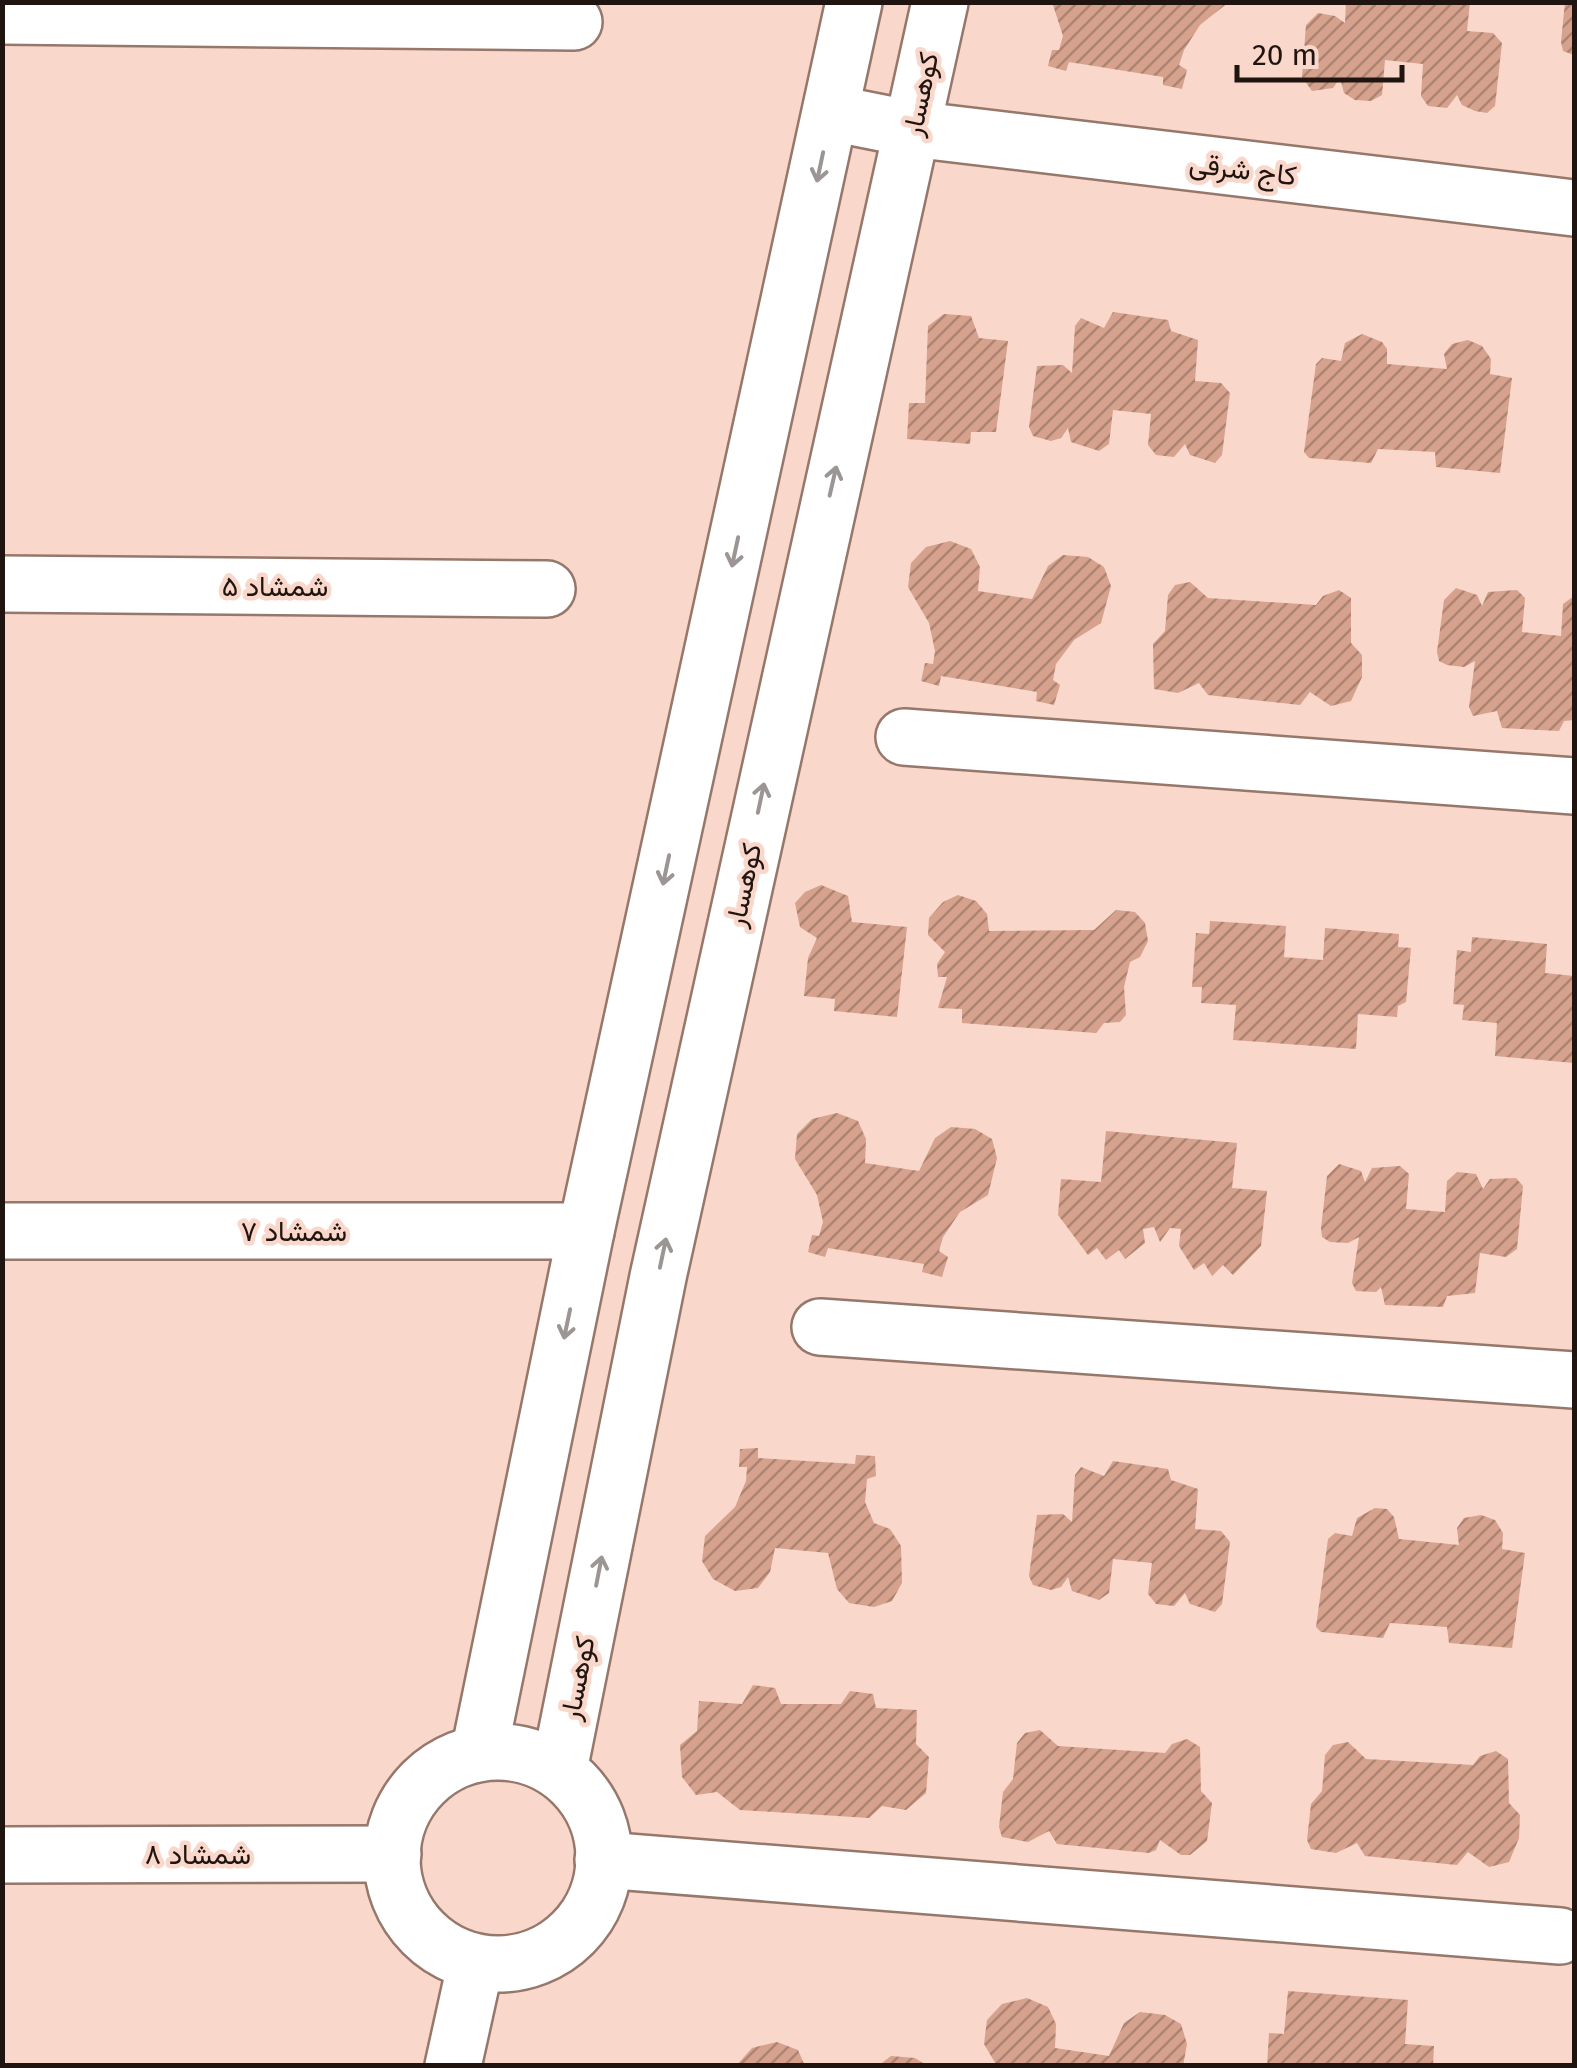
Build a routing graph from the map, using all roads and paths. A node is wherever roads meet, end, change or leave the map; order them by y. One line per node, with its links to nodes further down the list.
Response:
1 (854, 2): 5 (street)
2 (940, 2): 6 (street, کوهسار)
3 (2, 16): 4 (street)
4 (574, 22)
5 (832, 113): 6 (street, کاج شرقی); 13 (street, one-way to 13)
6 (912, 129): 7 (street, کاج شرقی); 17 (street, کوهسار, one-way to 6)
7 (1574, 208)
8 (2, 584): 9 (street, شمشاد ۵)
9 (547, 589)
10 (904, 737): 11 (street)
11 (1574, 786)
12 (2, 1231): 13 (street, شمشاد ۷)
13 (586, 1231): 16 (street, one-way to 16)
14 (820, 1328): 15 (street)
15 (1574, 1380)
16 (480, 1753): 17 (street); 18 (street)
17 (559, 1770): 20 (street)
18 (394, 1854): 19 (street, شمشاد ۸); 22 (street)
19 (2, 1855)
20 (604, 1860): 21 (street); 22 (street)
21 (1560, 1936)
22 (476, 1962): 23 (street)
23 (454, 2066)

